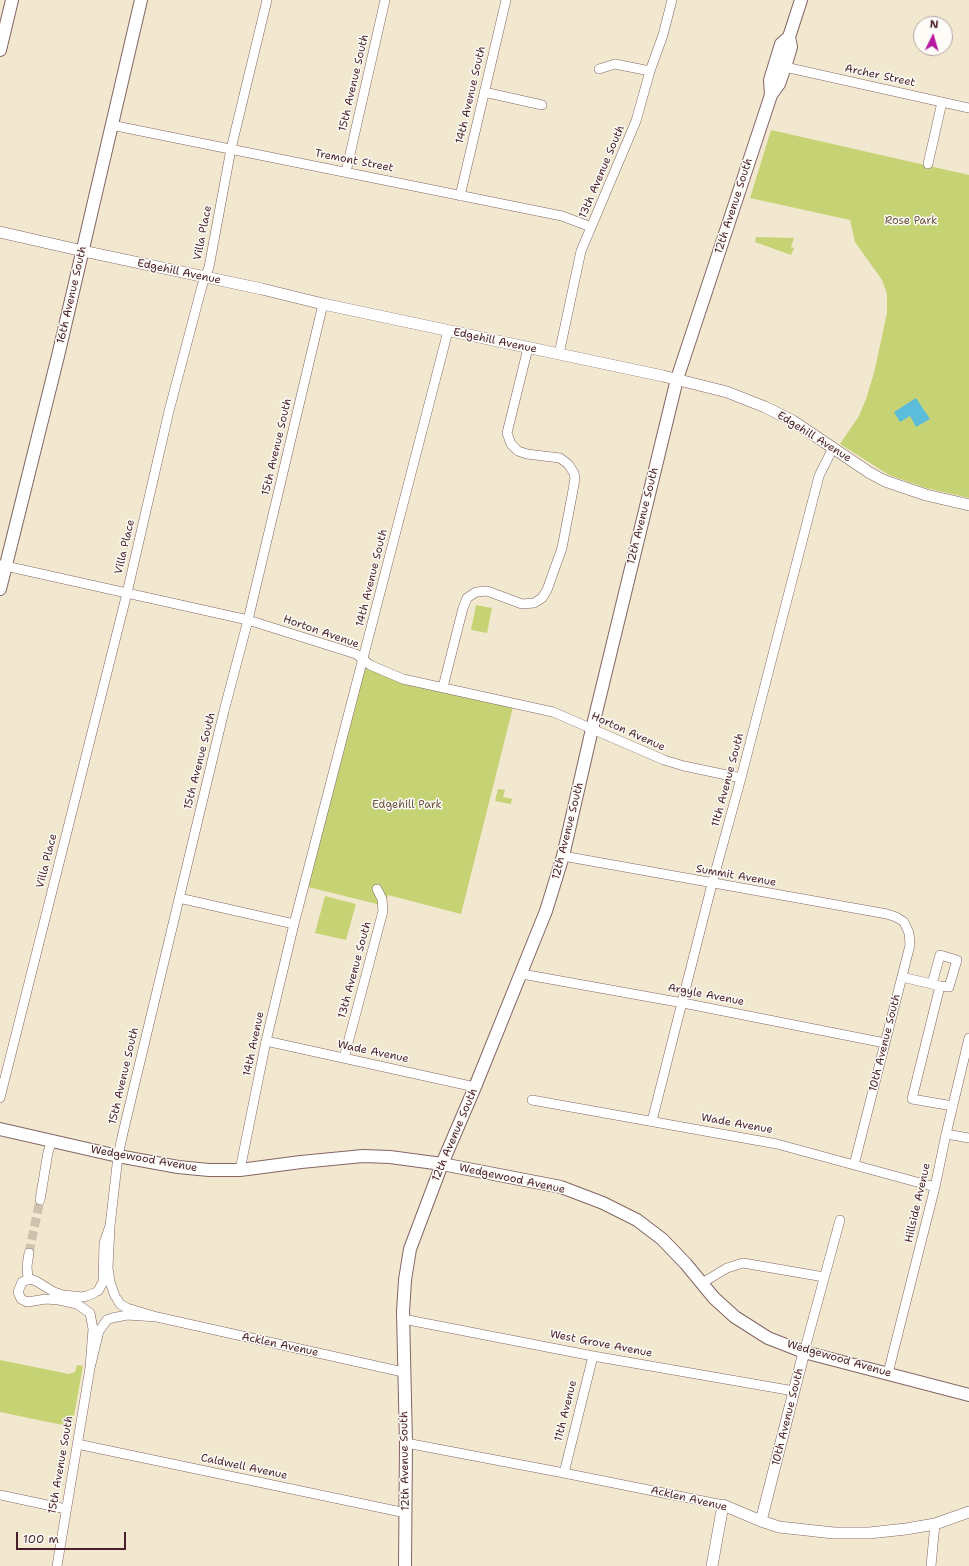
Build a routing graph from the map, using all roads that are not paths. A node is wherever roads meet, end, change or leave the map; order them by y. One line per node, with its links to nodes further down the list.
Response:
1 (12, 0): 9 (main road)
2 (141, 0): 18 (main road, 16th Avenue South)
3 (267, 0): 19 (street, Villa Place)
4 (385, 0): 21 (street, 15th Avenue South)
5 (506, 0): 13 (street, 14th Avenue South)
6 (672, 0): 12 (street, 13th Avenue South)
7 (801, 0): 8 (main road, 12th Avenue South)
8 (790, 37): 10 (main road, 12th Avenue South); 14 (main road, 12th Avenue South)
9 (0, 50)
10 (785, 67): 14 (main road, 12th Avenue South); 15 (street, Archer Street)
11 (599, 68): 12 (street)
12 (650, 72): 23 (street, 13th Avenue South)
13 (484, 92): 16 (street); 22 (street, 14th Avenue South)
14 (771, 95): 31 (main road, 12th Avenue South)
15 (942, 102): 17 (street, Archer Street); 20 (street)
16 (542, 105)
17 (969, 108)
18 (111, 125): 19 (street, Tremont Street); 25 (main road, 16th Avenue South)
19 (231, 149): 21 (street, Tremont Street); 26 (street, Villa Place)
20 (928, 164)
21 (346, 172): 22 (street, Tremont Street)
22 (460, 196): 23 (street, Tremont Street)
23 (591, 227): 30 (street, 13th Avenue South)
24 (0, 232): 25 (street, Edgehill Avenue)
25 (83, 251): 26 (street, Edgehill Avenue); 34 (main road, 16th Avenue South)
26 (205, 277): 27 (street, Edgehill Avenue); 36 (street, Villa Place)
27 (322, 304): 28 (street, Edgehill Avenue); 37 (street, 15th Avenue South)
28 (448, 331): 29 (street, Edgehill Avenue); 38 (street, 14th Avenue South)
29 (528, 348): 30 (street, Edgehill Avenue); 39 (street)
30 (559, 354): 31 (street, Edgehill Avenue)
31 (677, 379): 32 (street, Edgehill Avenue); 40 (main road, 12th Avenue South)
32 (833, 448): 33 (street, Edgehill Avenue); 41 (street, 11th Avenue South)
33 (969, 505)
34 (3, 565): 35 (main road, 16th Avenue South); 36 (street, Horton Avenue)
35 (0, 589)
36 (127, 593): 37 (street, Horton Avenue); 56 (street, Villa Place)
37 (248, 620): 38 (street, Horton Avenue); 45 (street, 15th Avenue South)
38 (363, 660): 39 (street, Horton Avenue); 47 (street, 14th Avenue South)
39 (443, 688): 40 (street, Horton Avenue)
40 (592, 729): 41 (street, Horton Avenue); 42 (main road, 12th Avenue South)
41 (741, 778): 43 (street, 11th Avenue South)
42 (563, 856): 43 (street, Summit Avenue); 48 (main road, 12th Avenue South)
43 (712, 884): 46 (street, Summit Avenue); 50 (street, 11th Avenue South)
44 (377, 889): 54 (street, 13th Avenue South)
45 (179, 898): 47 (street); 64 (street, 15th Avenue South)
46 (904, 922): 49 (street, 10th Avenue South)
47 (294, 924): 52 (street, 14th Avenue)
48 (522, 974): 50 (street, Argyle Avenue); 55 (main road, 12th Avenue South)
49 (902, 977): 53 (street, 10th Avenue South); 58 (street)
50 (683, 1003): 53 (street, Argyle Avenue); 59 (street, 11th Avenue South)
51 (969, 1038): 58 (street, Hillside Avenue)
52 (266, 1041): 54 (street, Wade Avenue); 67 (street, 14th Avenue)
53 (885, 1043): 66 (street, 10th Avenue South)
54 (344, 1058): 55 (street, Wade Avenue)
55 (475, 1087): 65 (main road, 12th Avenue South)
56 (0, 1098)
57 (532, 1100): 59 (street, Wade Avenue)
58 (952, 1106): 61 (street, Hillside Avenue)
59 (652, 1121): 66 (street, Wade Avenue)
60 (0, 1129): 63 (main road, Wedgewood Avenue)
61 (946, 1134): 62 (street); 68 (street, Hillside Avenue)
62 (969, 1138)
63 (52, 1141): 64 (main road, Wedgewood Avenue); 69 (street)
64 (118, 1156): 67 (main road, Wedgewood Avenue); 71 (street, 15th Avenue South)
65 (442, 1164): 67 (main road, Wedgewood Avenue); 75 (main road, Wedgewood Avenue); 82 (main road, 12th Avenue South)
66 (854, 1165): 68 (street, Wade Avenue)
67 (240, 1170)
68 (935, 1187): 87 (street, Hillside Avenue)
69 (40, 1200)
70 (840, 1220): 73 (street, 10th Avenue South)
71 (110, 1226): 76 (street, 15th Avenue South); 77 (street, 15th Avenue South)
72 (30, 1253): 74 (street)
73 (824, 1277): 75 (street); 83 (street, 10th Avenue South)
74 (32, 1280): 76 (street); 78 (street); 78 (street)
75 (702, 1283): 83 (main road, Wedgewood Avenue)
76 (96, 1292): 77 (street); 79 (street)
77 (116, 1297): 80 (street, Acklen Avenue); 81 (street)
78 (28, 1302): 79 (street)
79 (90, 1313): 81 (street); 85 (street, 15th Avenue South)
80 (157, 1317): 81 (street, Acklen Avenue); 86 (street, Acklen Avenue)
81 (109, 1319): 85 (street, 15th Avenue South)
82 (403, 1319): 84 (street, West Grove Avenue); 86 (main road, 12th Avenue South)
83 (804, 1352): 87 (main road, Wedgewood Avenue); 88 (street, 10th Avenue South)
84 (593, 1356): 88 (street, West Grove Avenue); 92 (street, 11th Avenue)
85 (90, 1368): 91 (street, 15th Avenue South)
86 (403, 1372): 90 (main road, 12th Avenue South)
87 (888, 1373): 89 (main road, Wedgewood Avenue)
88 (794, 1391): 98 (street, 10th Avenue South)
89 (969, 1395)
90 (406, 1443): 92 (street, Acklen Avenue); 97 (main road, 12th Avenue South)
91 (77, 1444): 95 (street, 15th Avenue South); 97 (street, Caldwell Avenue)
92 (564, 1473): 94 (street, Acklen Avenue)
93 (0, 1495): 95 (street)
94 (722, 1505): 98 (street, Acklen Avenue); 102 (street)
95 (66, 1509): 100 (street, 15th Avenue South)
96 (969, 1512): 99 (street, Acklen Avenue)
97 (406, 1513): 101 (main road, 12th Avenue South)
98 (761, 1522): 99 (street, Acklen Avenue)
99 (935, 1524): 103 (street)
100 (57, 1566)
101 (405, 1566)
102 (712, 1566)
103 (931, 1566)

